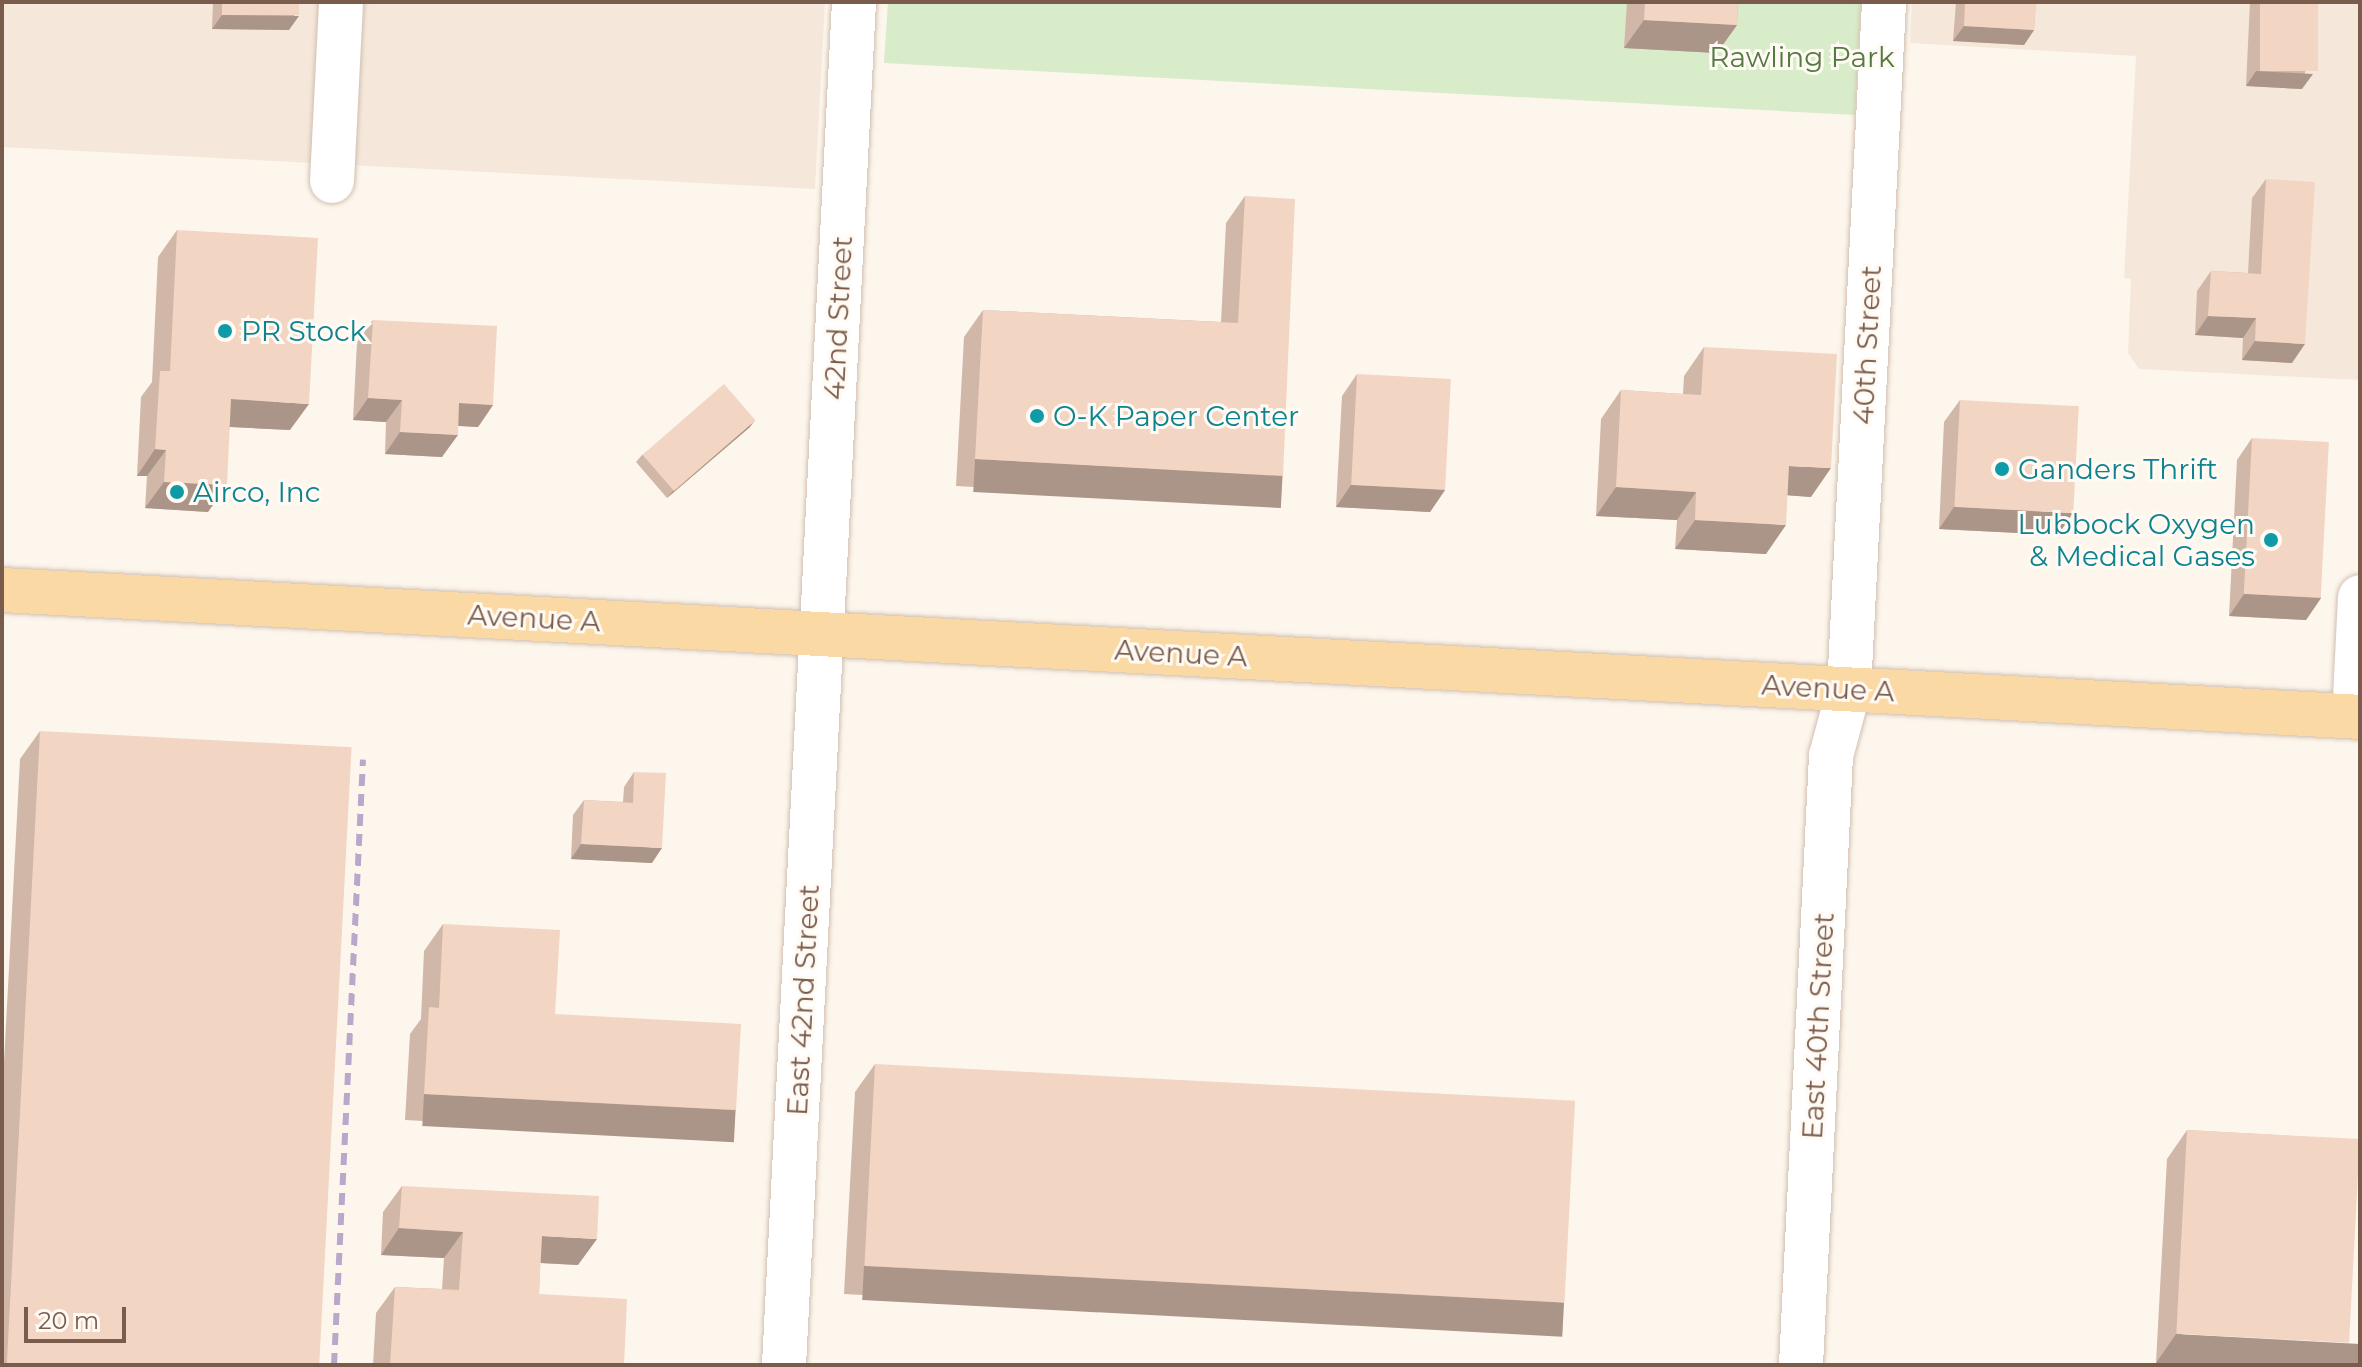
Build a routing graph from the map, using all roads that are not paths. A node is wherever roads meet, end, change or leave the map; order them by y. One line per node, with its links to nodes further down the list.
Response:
1 (341, 2): 4 (street)
2 (854, 2): 7 (street, 42nd Street)
3 (1884, 2): 8 (street, 40th Street)
4 (332, 181)
5 (2, 590): 7 (main road, Avenue A)
6 (2360, 597): 9 (street)
7 (822, 634): 8 (main road, Avenue A); 10 (street, East 42nd Street)
8 (1849, 689): 9 (main road, Avenue A); 11 (street, East 40th Street)
9 (2357, 716)
10 (784, 1365)
11 (1801, 1365)

